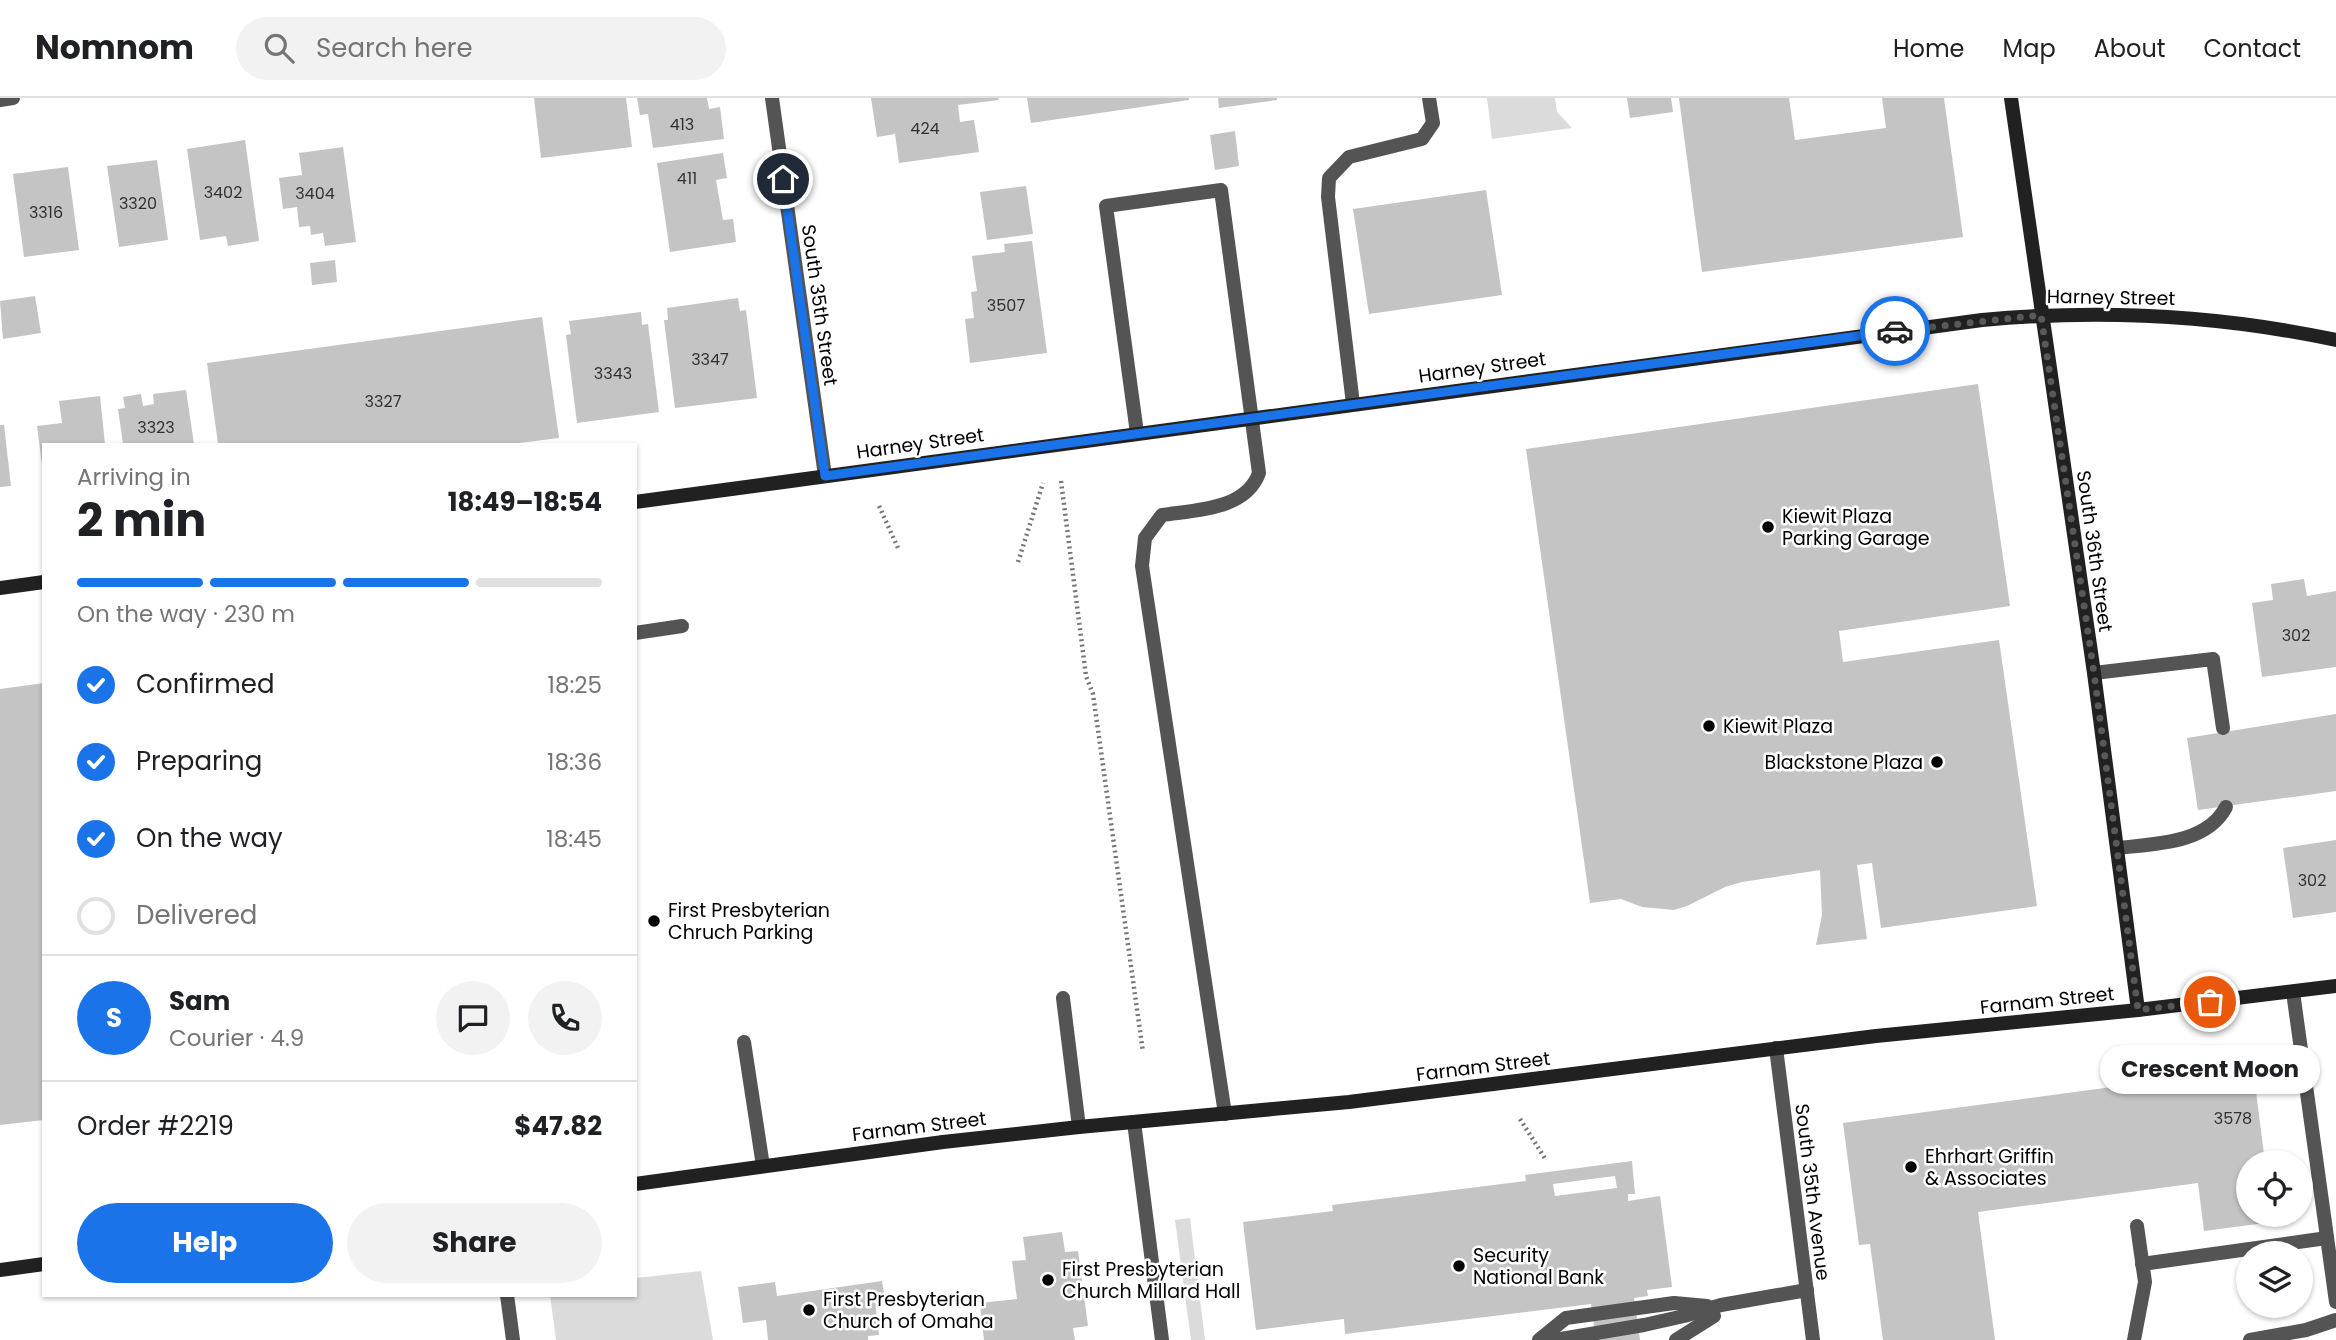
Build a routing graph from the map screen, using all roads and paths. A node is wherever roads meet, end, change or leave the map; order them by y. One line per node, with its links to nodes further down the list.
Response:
1 (13, 98): 5 (street)
2 (772, 98): 11 (street, South 35th Street)
3 (1429, 98): 8 (street)
4 (2011, 98): 6 (main road, South 36th Street)
5 (0, 100)
6 (2041, 315): 7 (main road, Harney Street); 8 (main road, Harney Street); 22 (main road, South 36th Street)
7 (2336, 340)
8 (1353, 404): 9 (main road, Harney Street)
9 (1251, 418): 10 (main road, Harney Street); 10 (street); 33 (street)
10 (1137, 433): 11 (main road, Harney Street)
11 (825, 476): 14 (main road, Harney Street)
12 (1061, 481): 32 (path)
13 (1043, 483): 17 (path)
14 (637, 502)
15 (879, 506): 16 (path)
16 (898, 548)
17 (1018, 562)
18 (42, 582): 19 (main road)
19 (0, 588)
20 (682, 626): 21 (street)
21 (637, 633)
22 (2094, 673): 23 (street); 25 (main road, South 36th Street)
23 (2223, 728)
24 (2226, 807): 25 (street)
25 (2117, 848): 29 (main road, South 36th Street)
26 (2336, 986): 27 (main road, Farnam Street)
27 (2293, 992): 29 (main road, Farnam Street); 41 (street)
28 (1063, 998): 36 (street)
29 (2138, 1010): 31 (main road, Farnam Street)
30 (744, 1042): 38 (street)
31 (1776, 1048): 33 (main road, Farnam Street); 45 (street, South 35th Avenue)
32 (1143, 1052)
33 (1225, 1114): 35 (main road, Farnam Street)
34 (1520, 1119): 37 (path)
35 (1134, 1122): 36 (main road, Farnam Street); 51 (street)
36 (1079, 1127): 38 (main road, Farnam Street)
37 (1546, 1160)
38 (763, 1166): 39 (main road, Farnam Street)
39 (637, 1184)
40 (2137, 1226): 42 (street)
41 (2327, 1238): 42 (street); 47 (street)
42 (2142, 1264): 57 (street)
43 (42, 1265): 44 (main road)
44 (0, 1270)
45 (1807, 1290): 48 (street); 56 (street, South 35th Avenue)
46 (507, 1297): 50 (street)
47 (2336, 1302)
48 (1717, 1309): 52 (street); 53 (street); 54 (street); 55 (street)
49 (2336, 1320): 58 (street)
50 (513, 1340)
51 (1163, 1340)
52 (1539, 1340)
53 (1555, 1340)
54 (1676, 1340)
55 (1699, 1340)
56 (1813, 1340)
57 (2134, 1340)
58 (2250, 1340)

